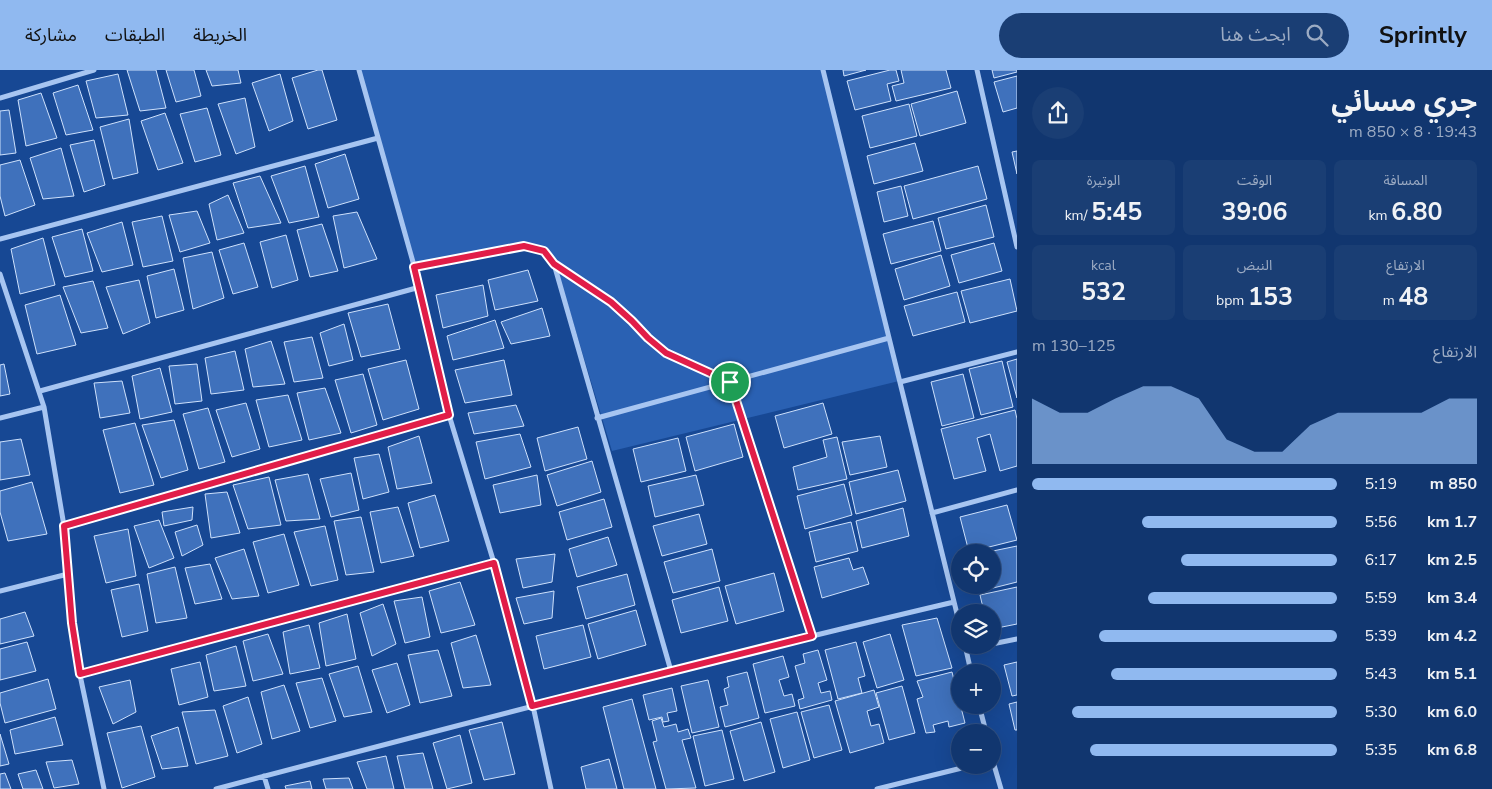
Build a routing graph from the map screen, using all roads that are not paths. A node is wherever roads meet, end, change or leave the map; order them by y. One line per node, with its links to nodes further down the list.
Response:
1 (94, 70): 5 (street)
2 (359, 70): 6 (street)
3 (823, 70): 13 (street)
4 (977, 70): 8 (street)
5 (0, 98)
6 (378, 138): 7 (street); 10 (street)
7 (0, 239)
8 (1017, 247)
9 (554, 264): 10 (street); 15 (street); 21 (street)
10 (414, 267): 12 (street)
11 (0, 274): 17 (street)
12 (420, 287): 17 (street); 19 (street)
13 (889, 338): 15 (street); 16 (street)
14 (1017, 352): 16 (street)
15 (730, 382): 21 (street); 29 (street)
16 (900, 382): 23 (street)
17 (40, 391): 18 (street)
18 (44, 406): 20 (street); 24 (street)
19 (449, 415): 24 (street); 25 (street)
20 (0, 418)
21 (597, 418): 32 (street)
22 (1017, 490): 23 (street)
23 (932, 513): 28 (street)
24 (64, 526): 26 (street)
25 (494, 563): 33 (street); 34 (street)
26 (68, 574): 27 (street); 33 (street)
27 (0, 591)
28 (954, 602): 29 (street)
29 (812, 636): 32 (street)
30 (1017, 639): 31 (street)
31 (1001, 642)
32 (671, 671): 34 (street)
33 (80, 674): 38 (street)
34 (532, 706): 37 (street); 41 (street)
35 (951, 771): 42 (street)
36 (997, 774): 43 (street)
37 (264, 776): 39 (street); 40 (street)
38 (104, 789)
39 (216, 789)
40 (268, 789)
41 (551, 789)
42 (877, 789)
43 (1001, 789)

